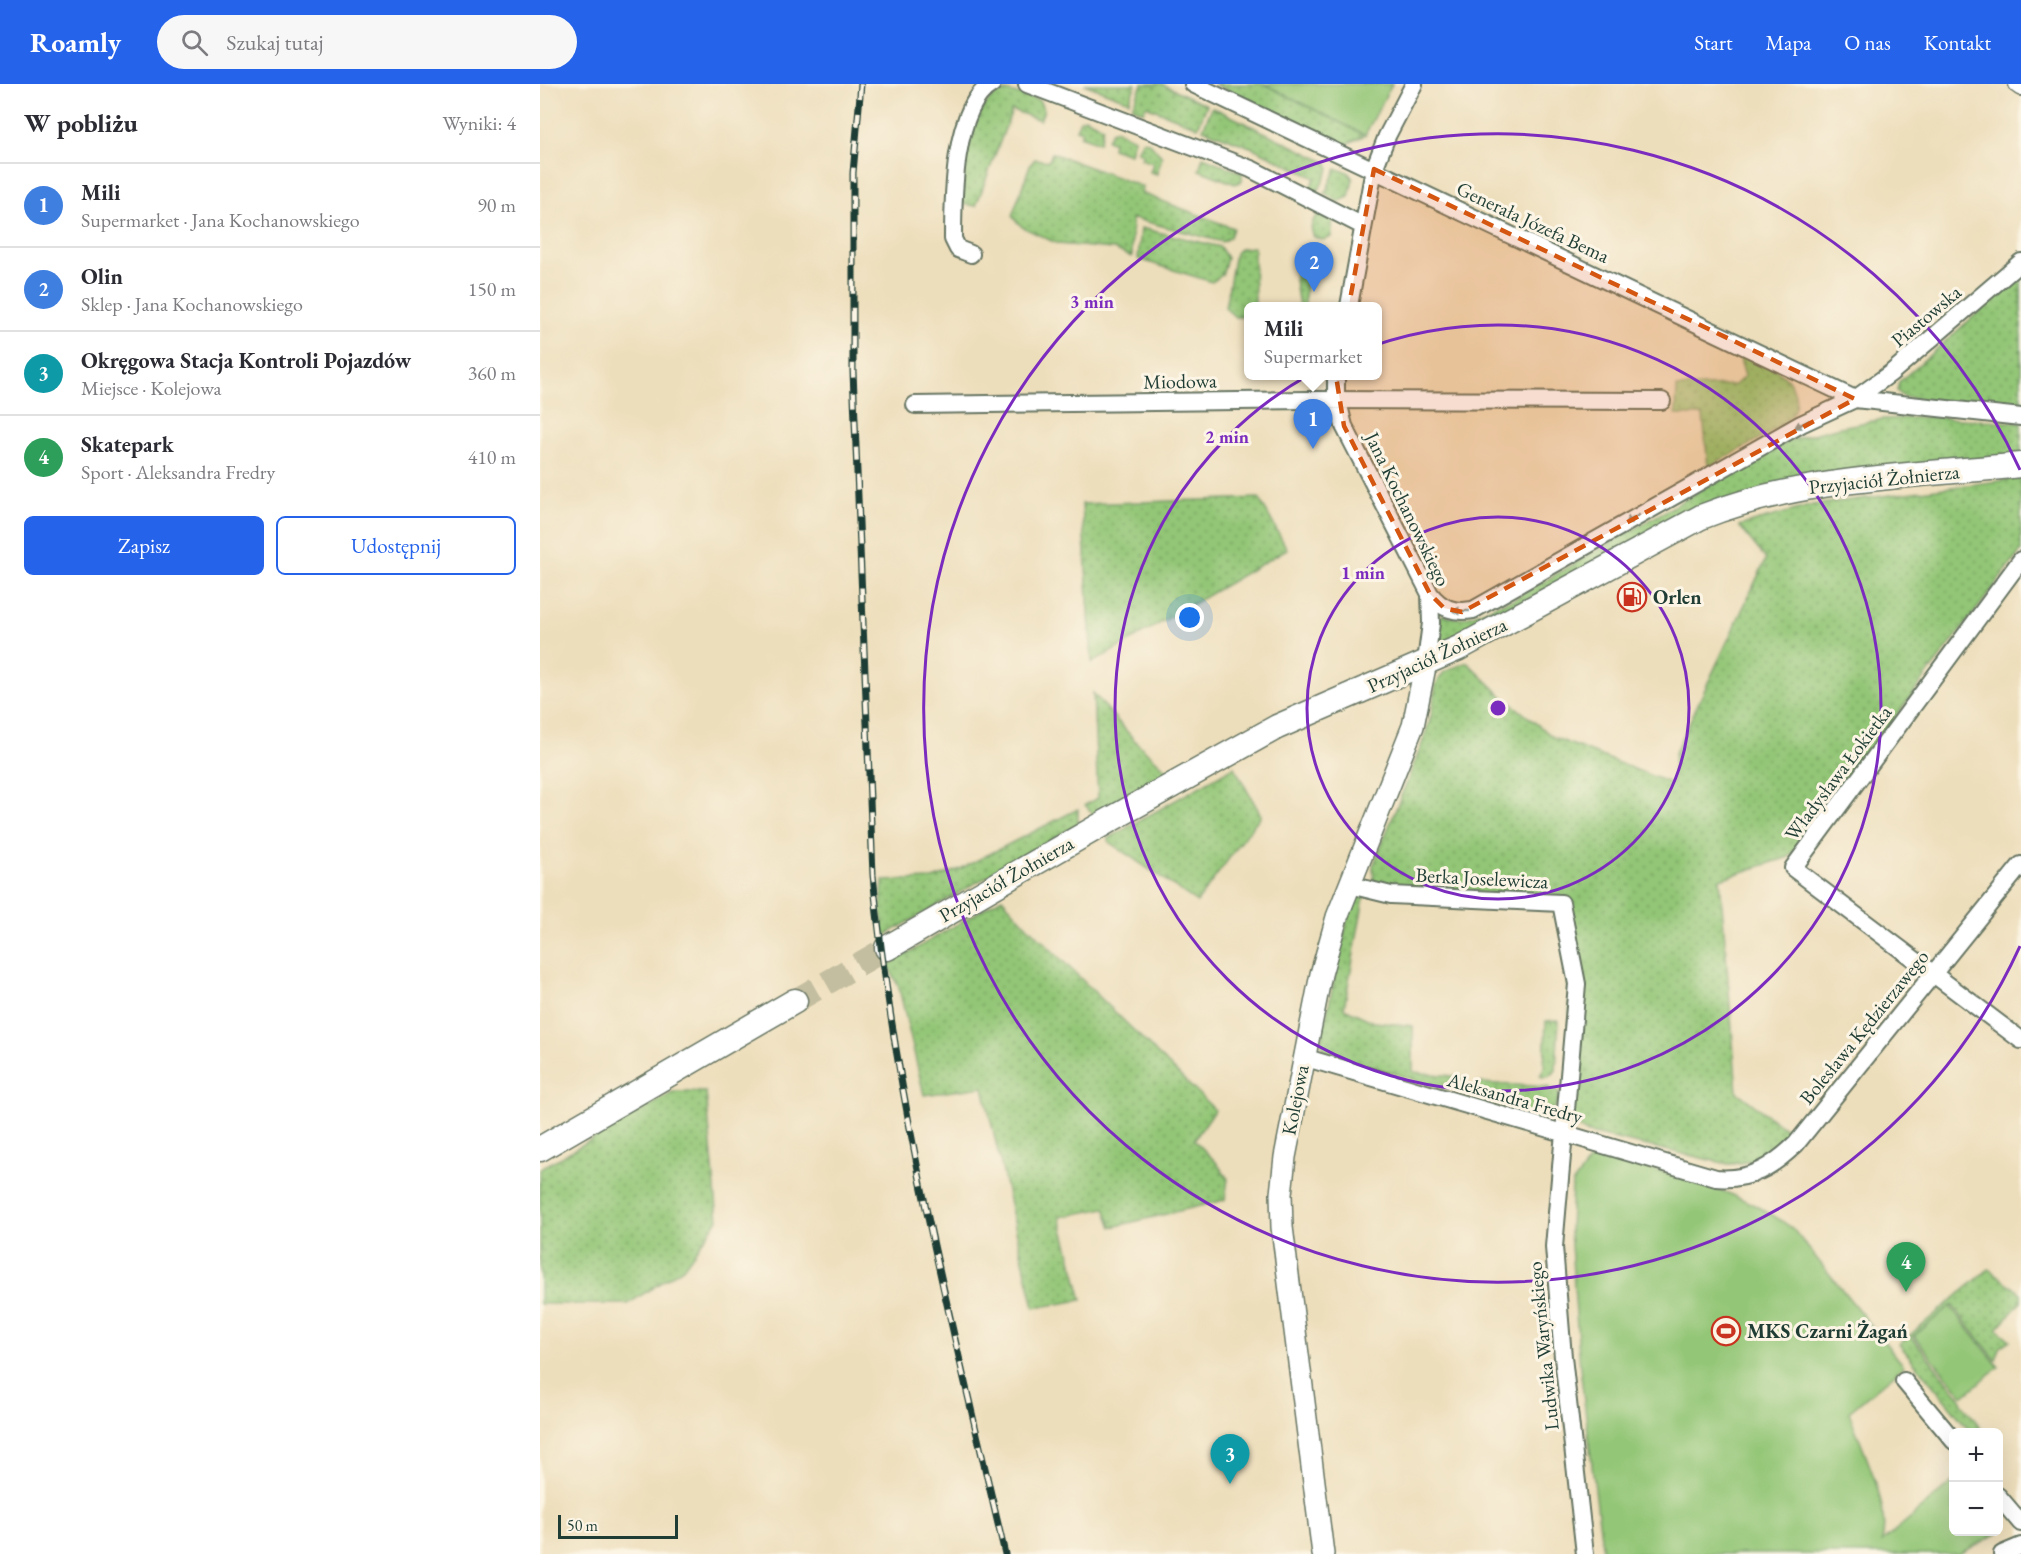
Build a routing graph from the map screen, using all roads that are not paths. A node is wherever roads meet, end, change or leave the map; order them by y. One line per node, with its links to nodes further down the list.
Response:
1 (992, 84): 9 (street)
2 (1028, 84): 8 (street)
3 (1193, 84): 7 (street, Generała Józefa Bema)
4 (1414, 84): 7 (street)
5 (2016, 84): 6 (street)
6 (2021, 87)
7 (1374, 170): 8 (street); 13 (street, Generała Józefa Bema)
8 (1363, 226): 11 (street)
9 (971, 254)
10 (2021, 262): 13 (street, Piastowska)
11 (1350, 302)
12 (1336, 380): 14 (street, Jana Kochanowskiego)
13 (1855, 399): 17 (street); 21 (street, Przyjaciół Żołnierza, one-way to 21)
14 (1337, 401): 15 (street, Miodowa); 16 (street, Miodowa); 21 (street, Jana Kochanowskiego)
15 (1662, 401)
16 (915, 405)
17 (2021, 417)
18 (2021, 465): 22 (main road, Przyjaciół Żołnierza)
19 (2021, 560): 20 (street, Władysława Łokietka)
20 (2016, 579): 26 (street, Władysława Łokietka)
21 (1430, 594): 22 (street, Jana Kochanowskiego)
22 (1426, 662): 24 (street, Kolejowa); 25 (main road, Przyjaciół Żołnierza)
23 (2021, 865): 26 (street, Bolesława Kędzierzawego)
24 (1350, 885): 29 (street, Kolejowa); 30 (street, Berka Joselewicza)
25 (887, 948)
26 (1933, 976): 28 (street); 32 (street, Bolesława Kędzierzawego)
27 (795, 1001): 31 (main road)
28 (2021, 1040)
29 (1304, 1057): 30 (street, Aleksandra Fredry); 38 (street, Kolejowa)
30 (1563, 1134): 32 (street, Aleksandra Fredry); 39 (street, Ludwika Waryńskiego)
31 (540, 1149)
32 (1716, 1178)
33 (1904, 1381): 34 (street)
34 (1949, 1436)
35 (2003, 1502): 36 (street)
36 (2021, 1522)
37 (2021, 1546): 40 (street)
38 (1323, 1554)
39 (1586, 1554)
40 (2002, 1554)

